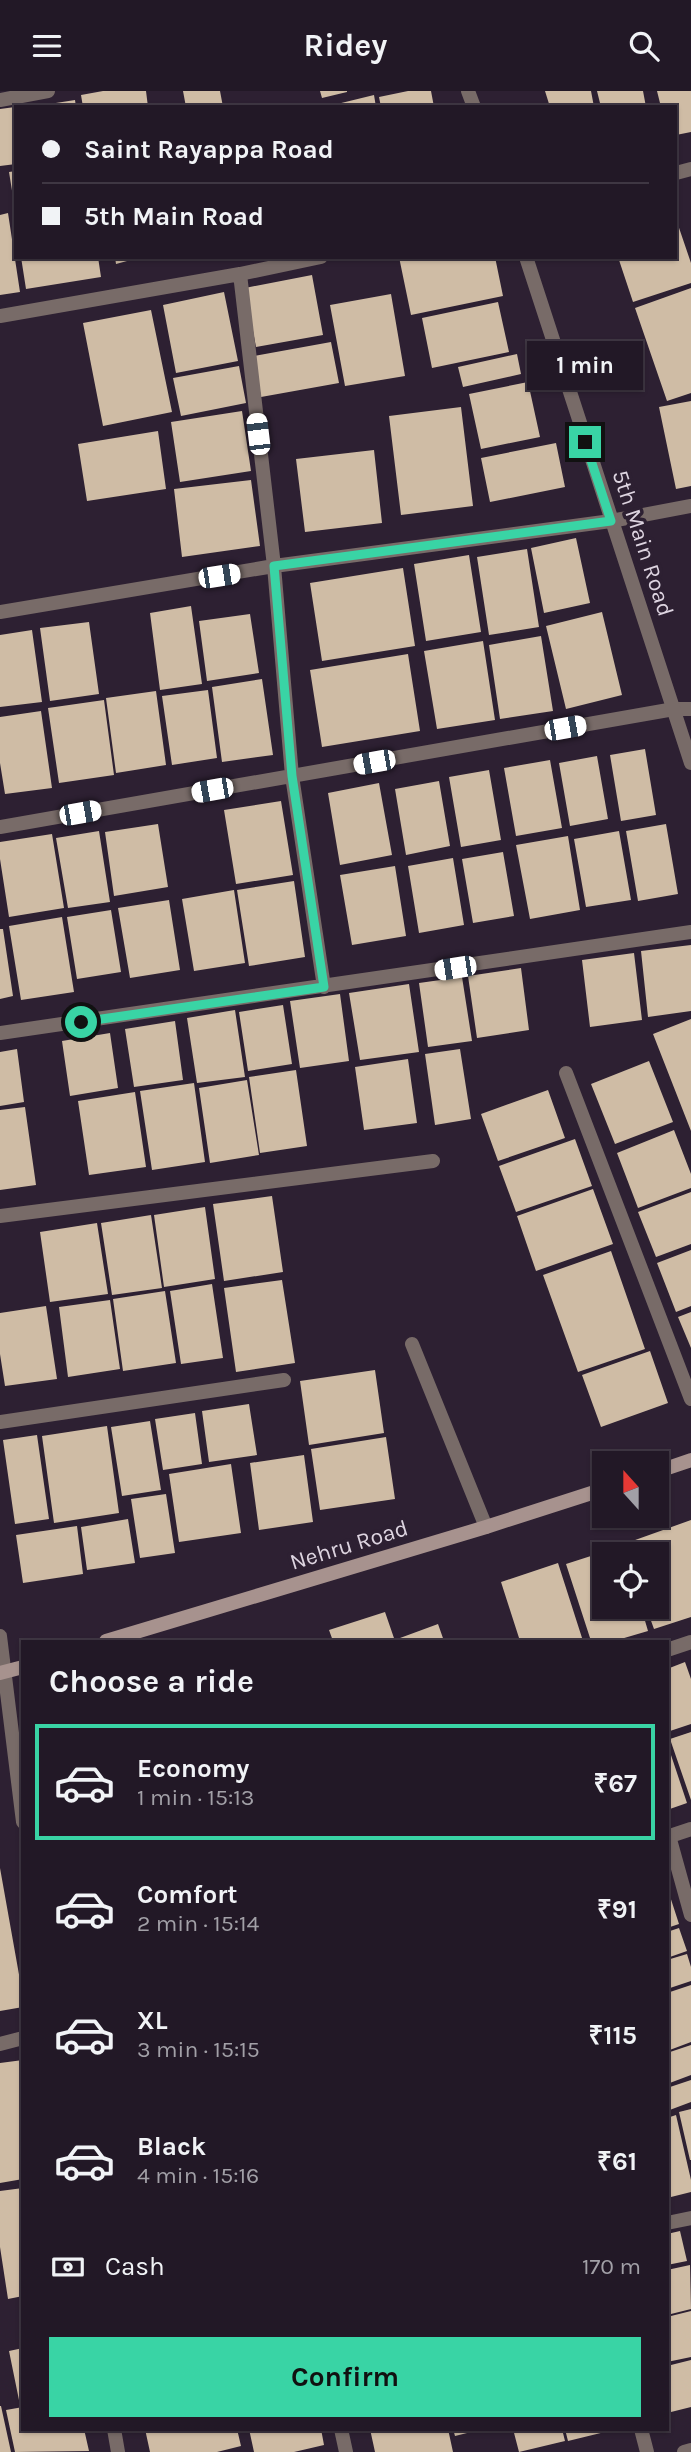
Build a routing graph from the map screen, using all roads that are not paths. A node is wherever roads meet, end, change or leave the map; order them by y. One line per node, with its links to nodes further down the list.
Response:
1 (48, 91): 2 (street)
2 (0, 100)
3 (311, 259): 5 (street)
4 (527, 259): 8 (street, 5th Main Road)
5 (240, 274): 6 (street); 9 (street)
6 (0, 316)
7 (691, 506): 8 (street)
8 (611, 521): 9 (street); 11 (street, 5th Main Road)
9 (274, 566): 10 (street); 14 (street)
10 (0, 612)
11 (674, 709): 12 (street); 13 (street, 5th Main Road); 14 (street)
12 (691, 709)
13 (691, 763)
14 (292, 776): 15 (street); 17 (street)
15 (0, 827)
16 (691, 932): 17 (street)
17 (324, 987): 18 (street)
18 (0, 1033)
19 (566, 1073): 24 (street)
20 (433, 1161): 21 (street)
21 (0, 1216)
22 (412, 1344): 29 (street)
23 (284, 1380): 25 (street)
24 (691, 1399)
25 (0, 1422)
26 (691, 1460): 27 (main road)
27 (669, 1468)
28 (592, 1493): 29 (main road, Nehru Road)
29 (486, 1527): 31 (main road, Nehru Road)
30 (0, 1636): 35 (street)
31 (109, 1640)
32 (691, 1642): 33 (street)
33 (669, 1649)
34 (21, 1668): 35 (main road)
35 (2, 1673): 36 (street)
36 (21, 1808)
37 (691, 1829): 38 (street)
38 (669, 1837)
39 (669, 1840): 40 (street)
40 (691, 1916)
41 (21, 2039): 42 (street)
42 (0, 2044)
43 (691, 2218): 44 (street)
44 (669, 2223)
45 (114, 2431): 49 (street)
46 (341, 2431): 50 (street)
47 (642, 2431): 51 (street)
48 (691, 2450): 52 (street)
49 (118, 2452)
50 (346, 2452)
51 (647, 2452)
52 (684, 2452)

